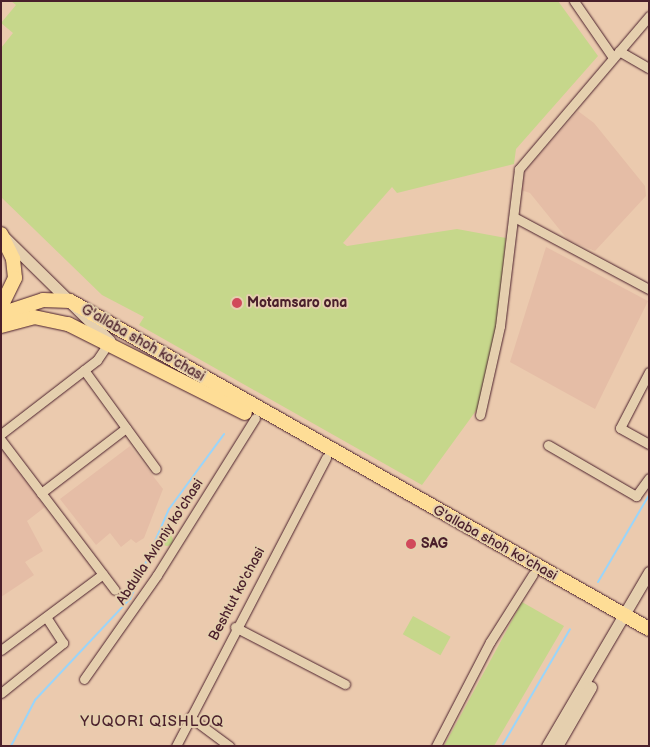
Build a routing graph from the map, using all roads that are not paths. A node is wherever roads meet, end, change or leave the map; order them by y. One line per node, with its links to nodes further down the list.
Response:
1 (574, 1): 3 (street)
2 (649, 16): 3 (street)
3 (615, 53): 4 (street); 5 (street)
4 (649, 68)
5 (514, 217): 7 (street); 15 (street)
6 (1, 234): 8 (main road); 9 (main road)
7 (649, 290)
8 (70, 300): 10 (main road); 12 (main road, G'allaba shoh ko'chasi); 32 (main road, G'allaba shoh ko'chasi)
9 (1, 307)
10 (1, 314)
11 (1, 326): 12 (main road)
12 (110, 341): 13 (street); 16 (main road, G'allaba shoh ko'chasi)
13 (84, 370): 17 (street); 18 (street)
14 (649, 372): 20 (street)
15 (480, 415)
16 (255, 418): 22 (main road, G'allaba shoh ko'chasi); 37 (street, Abdulla Avloniy ko'chasi)
17 (126, 428): 23 (street); 25 (street)
18 (1, 434)
19 (1, 440): 25 (street)
20 (649, 444)
21 (548, 445): 24 (street)
22 (326, 458): 28 (main road, G'allaba shoh ko'chasi); 33 (street, Beshtut ko'chasi)
23 (156, 469)
24 (649, 478)
25 (41, 494): 27 (street)
26 (649, 572): 32 (main road)
27 (103, 574): 30 (street); 31 (street)
28 (533, 574): 32 (main road, G'allaba shoh ko'chasi); 44 (street)
29 (649, 585): 32 (main road)
30 (115, 590)
31 (46, 616): 36 (street); 39 (street)
32 (624, 621): 34 (main road, G'allaba shoh ko'chasi); 35 (main road); 41 (main road)
33 (235, 627): 38 (street); 40 (street, Beshtut ko'chasi)
34 (649, 629)
35 (649, 639)
36 (1, 650)
37 (84, 679)
38 (345, 684)
39 (1, 693)
40 (190, 717): 42 (street, Beshtut ko'chasi); 43 (street)
41 (554, 744)
42 (176, 746)
43 (229, 746)
44 (436, 746)

